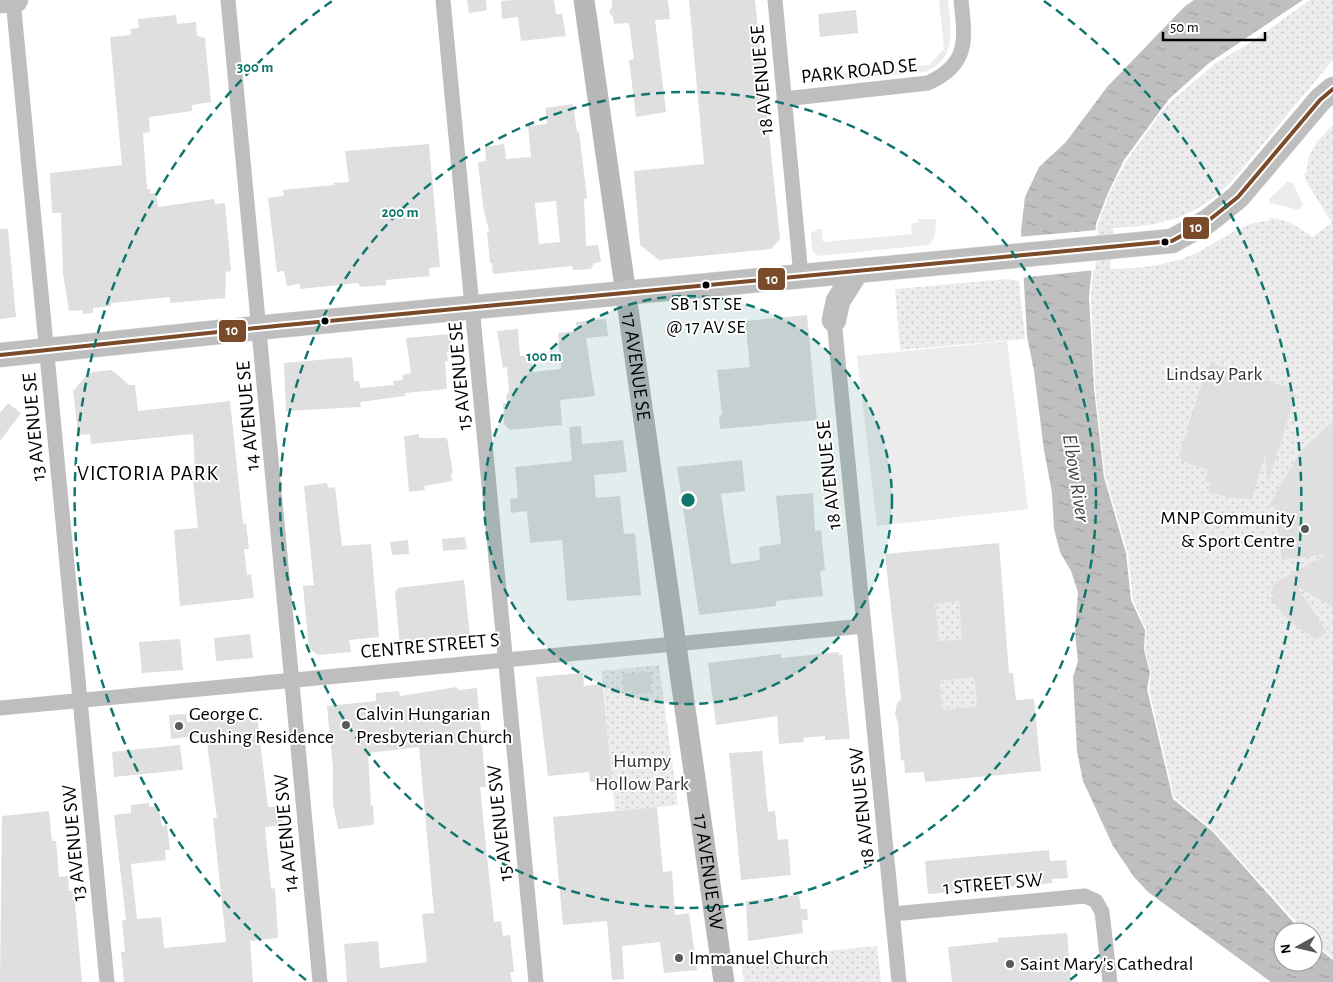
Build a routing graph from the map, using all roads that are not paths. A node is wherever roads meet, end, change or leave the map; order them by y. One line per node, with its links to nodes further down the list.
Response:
1 (15, 0): 7 (main road); 16 (street, 13 AVENUE SE)
2 (228, 0): 15 (street, 14 AVENUE SE)
3 (443, 0): 13 (street, 15 AVENUE SE)
4 (584, 0): 12 (main road, 17 AVENUE SE)
5 (775, 0): 9 (street, 18 AVENUE SE)
6 (961, 0): 9 (street, PARK ROAD SE)
7 (0, 2)
8 (1333, 89): 10 (main road)
9 (784, 99): 11 (street, 18 AVENUE SE)
10 (857, 271): 11 (main road); 14 (main road)
11 (805, 275): 12 (main road); 14 (main road)
12 (626, 294): 13 (main road); 19 (main road, 17 AVENUE SE)
13 (474, 307): 15 (main road); 20 (street, 15 AVENUE SE)
14 (834, 320): 18 (street, 18 AVENUE SE)
15 (259, 327): 16 (main road); 21 (street, 14 AVENUE SE)
16 (47, 350): 17 (main road); 22 (street, 13 AVENUE SE)
17 (0, 354)
18 (864, 626): 19 (street, CENTRE STREET S); 24 (street, 18 AVENUE SW)
19 (677, 644): 20 (street, CENTRE STREET S); 28 (main road, 17 AVENUE SW)
20 (504, 659): 21 (street, CENTRE STREET S); 27 (street, 15 AVENUE SW)
21 (292, 680): 22 (street, CENTRE STREET S); 26 (street, 14 AVENUE SW)
22 (80, 701): 23 (street, CENTRE STREET S); 25 (street, 13 AVENUE SW)
23 (0, 708)
24 (892, 914): 29 (street, 18 AVENUE SW); 30 (street, 1 STREET SW)
25 (107, 982)
26 (320, 982)
27 (536, 982)
28 (724, 982)
29 (899, 982)
30 (1110, 982)

